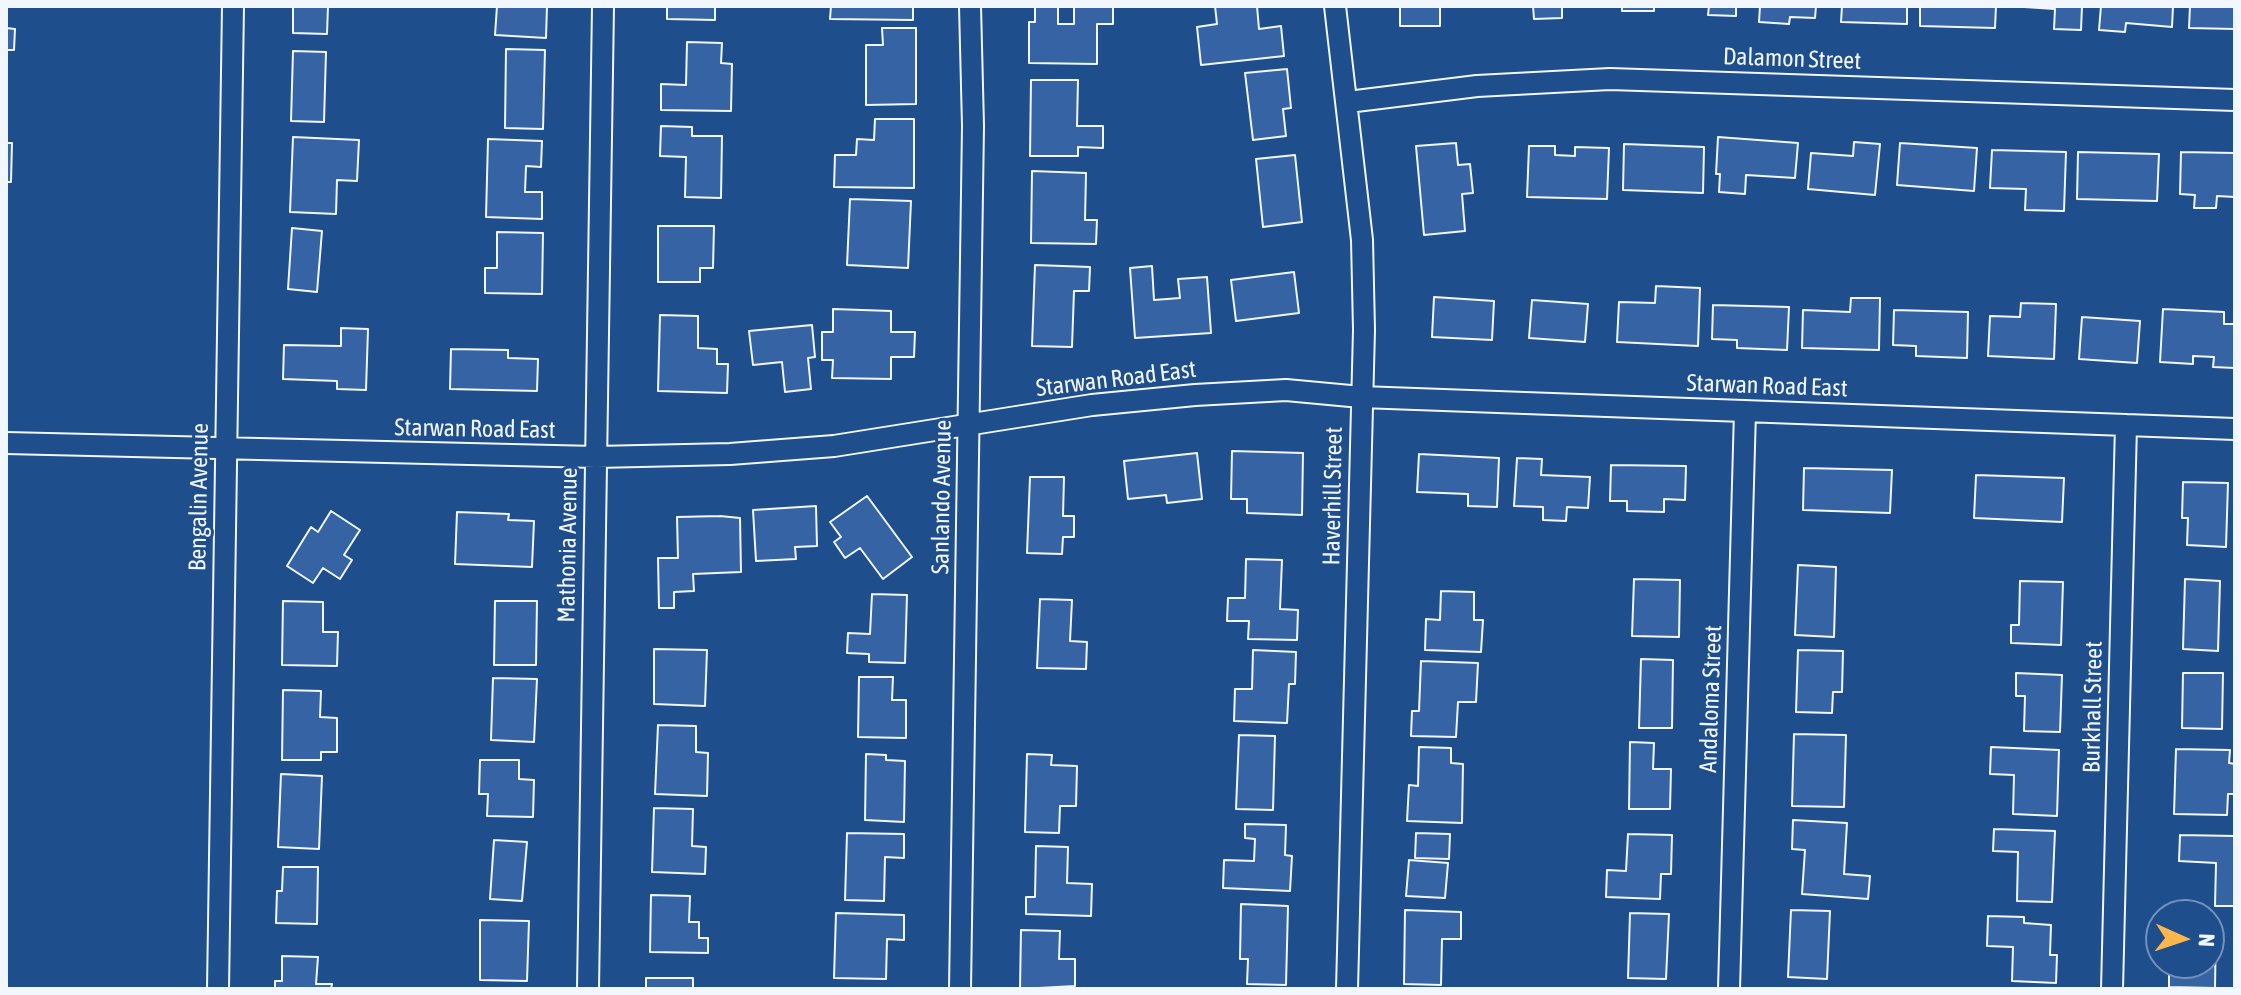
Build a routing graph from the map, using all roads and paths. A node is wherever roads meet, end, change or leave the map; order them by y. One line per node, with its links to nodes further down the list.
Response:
1 (233, 6): 13 (street, Bengalin Avenue)
2 (603, 6): 14 (street, Mathonia Avenue)
3 (970, 6): 9 (street, Sanlando Avenue)
4 (1335, 6): 6 (street, Haverhill Street)
5 (2235, 100): 6 (street, Dalamon Street)
6 (1348, 102): 7 (street, Haverhill Street)
7 (1361, 397): 8 (street, Starwan Road East); 9 (street, Starwan Road East); 18 (street, Haverhill Street)
8 (1745, 411): 10 (street, Starwan Road East); 19 (street, Andaloma Street)
9 (969, 425): 14 (street, Starwan Road East); 17 (street, Sanlando Avenue)
10 (2126, 425): 11 (street, Starwan Road East); 20 (street, Burkhall Street)
11 (2235, 429)
12 (6, 443): 13 (street, Starwan Road East)
13 (226, 450): 14 (street, Starwan Road East); 15 (street, Bengalin Avenue)
14 (596, 457): 16 (street, Mathonia Avenue)
15 (218, 989)
16 (588, 989)
17 (960, 989)
18 (1347, 989)
19 (1729, 989)
20 (2112, 989)

